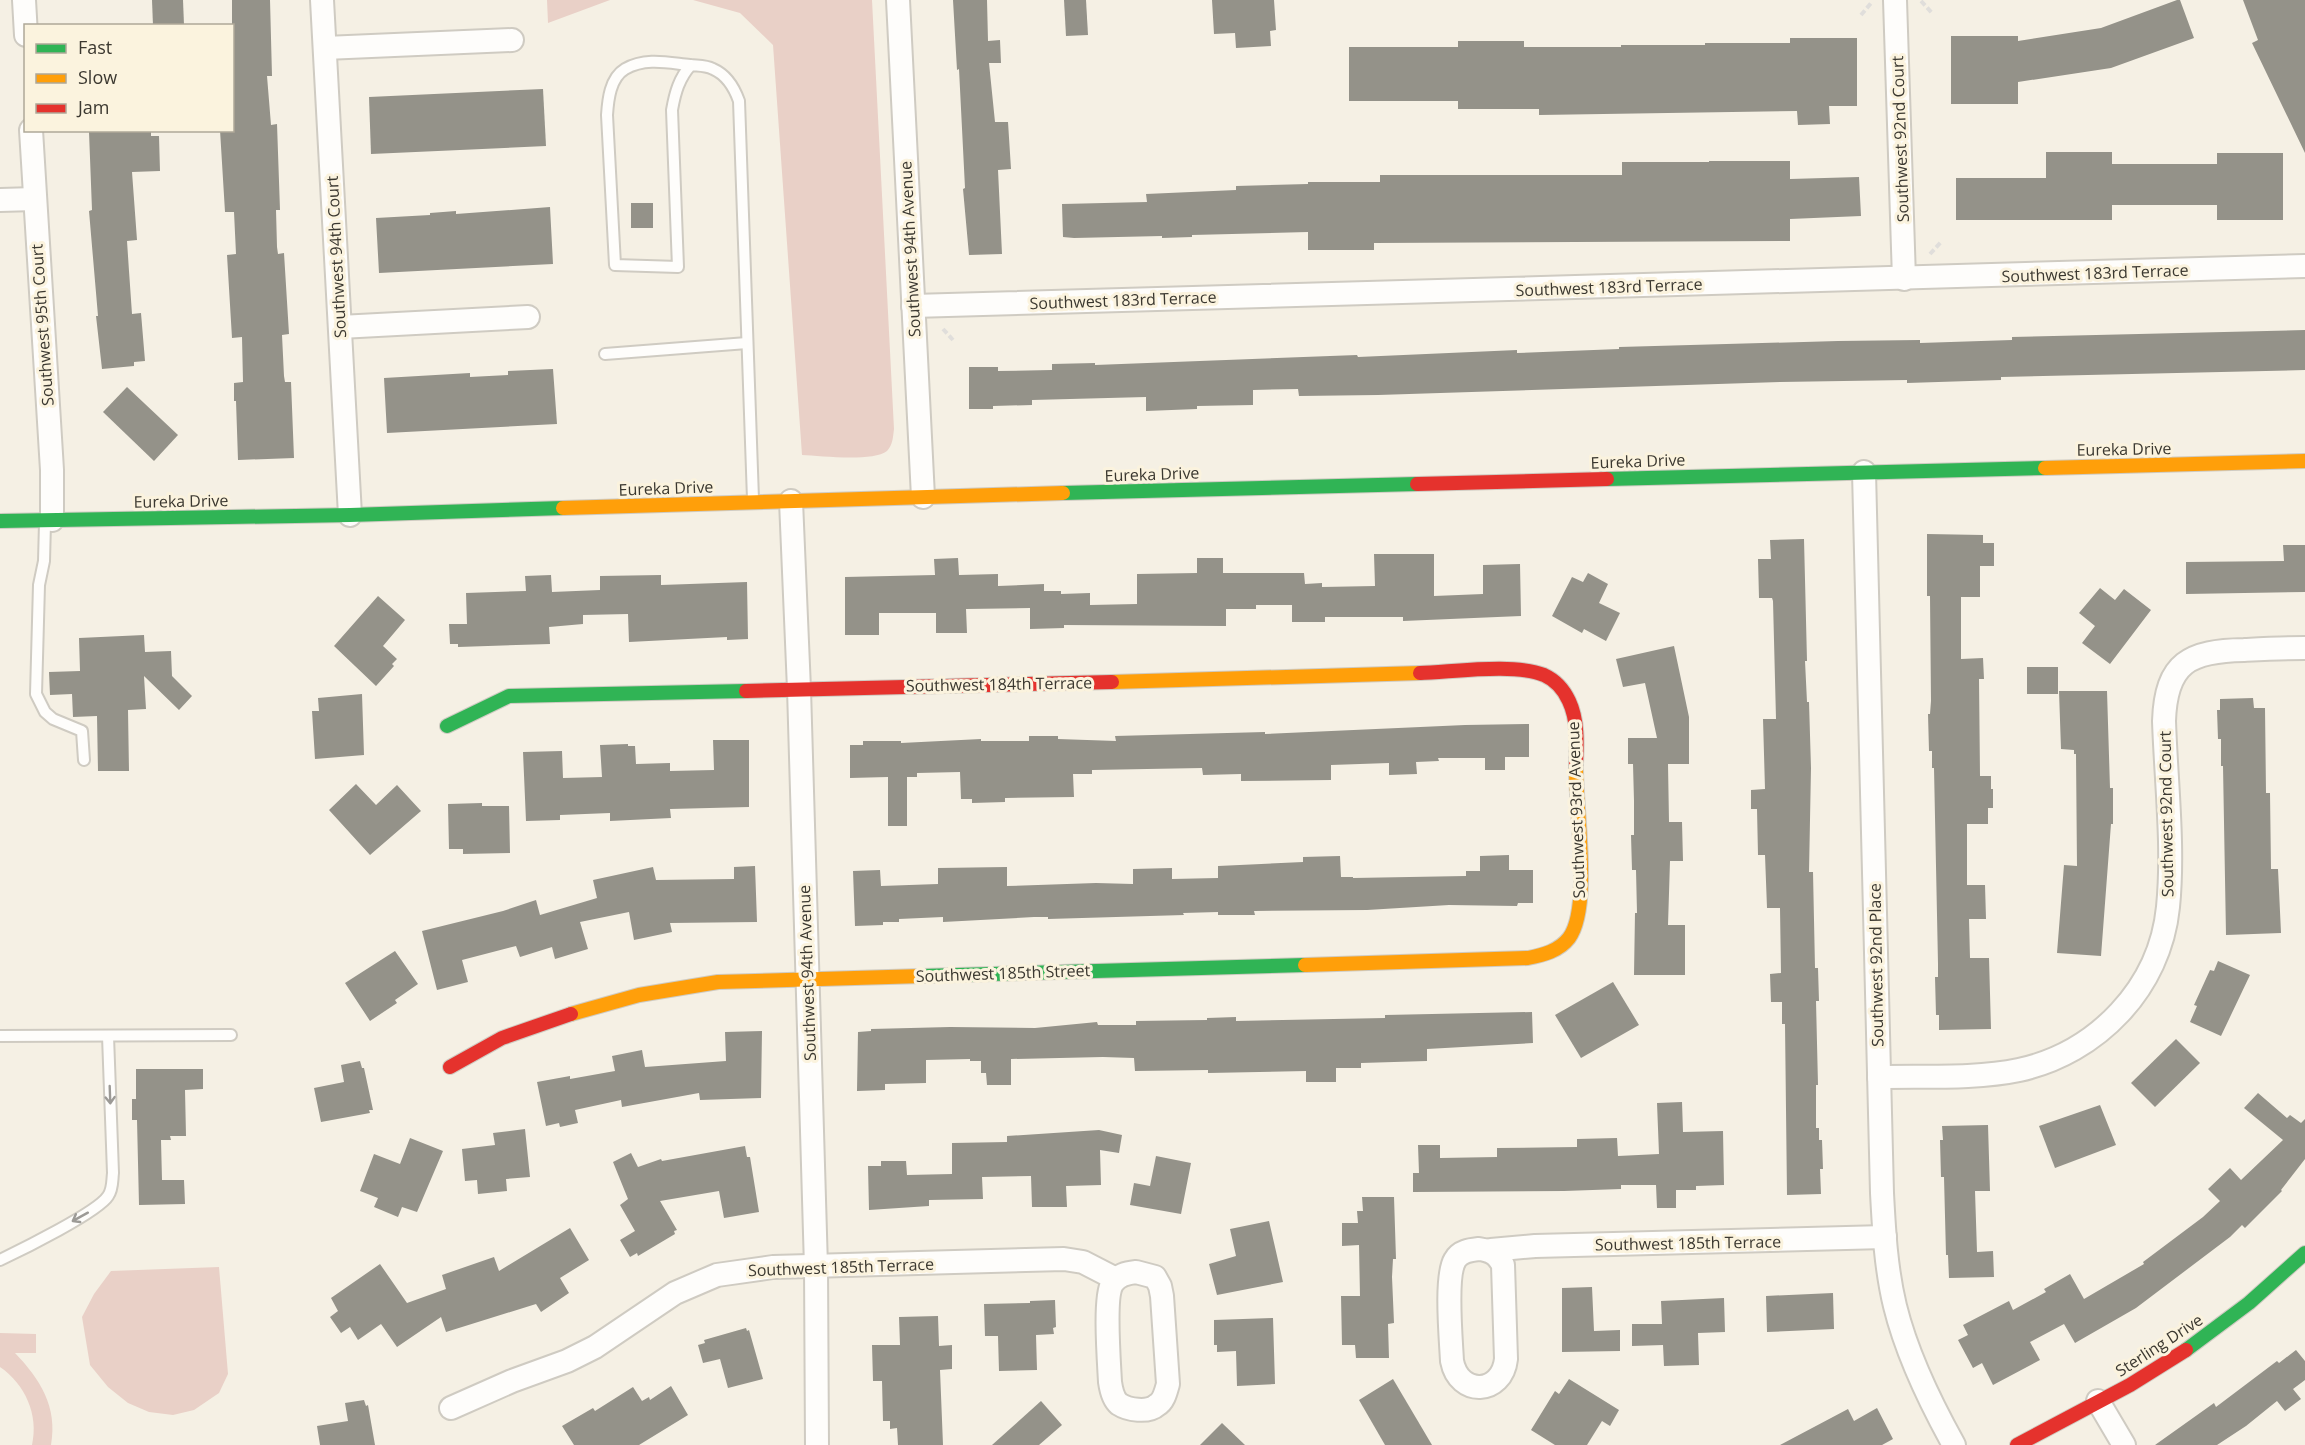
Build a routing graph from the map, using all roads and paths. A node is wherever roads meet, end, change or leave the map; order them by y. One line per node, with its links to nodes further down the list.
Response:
1 (24, 0): 9 (street)
2 (322, 0): 11 (street, Southwest 94th Court)
3 (898, 0): 20 (street, Southwest 94th Avenue)
4 (1895, 0): 19 (street, Southwest 92nd Court)
5 (1921, 1): 7 (path)
6 (1872, 2): 8 (path)
7 (1933, 14)
8 (1861, 15)
9 (25, 24)
10 (512, 40): 11 (street)
11 (325, 48): 22 (street, Southwest 94th Court)
12 (691, 65): 12 (lane); 25 (lane)
13 (31, 132): 15 (street, Southwest 95th Court)
14 (0, 200): 15 (street)
15 (34, 200): 33 (street, Southwest 95th Court)
16 (1942, 242): 17 (path)
17 (1930, 254)
18 (2305, 266): 19 (street, Southwest 183rd Terrace)
19 (1904, 279): 20 (street, Southwest 183rd Terrace)
20 (913, 306): 29 (street, Southwest 94th Avenue)
21 (528, 317): 22 (street)
22 (340, 327): 32 (street, Southwest 94th Court)
23 (943, 329): 24 (path)
24 (953, 339)
25 (747, 343): 26 (lane); 31 (lane)
26 (605, 354)
27 (2305, 461): 28 (street, Eureka Drive)
28 (1864, 472): 29 (street, Eureka Drive); 46 (street, Southwest 92nd Place)
29 (923, 497): 30 (street, Eureka Drive)
30 (791, 501): 31 (street, Eureka Drive); 37 (street, Southwest 94th Avenue)
31 (753, 502): 32 (street, Eureka Drive)
32 (350, 515): 33 (street, Eureka Drive)
33 (48, 520): 34 (street, Eureka Drive); 39 (lane)
34 (0, 521)
35 (2305, 648): 46 (street, Southwest 92nd Court)
36 (1554, 682): 37 (street, Southwest 184th Terrace); 40 (street, Southwest 93rd Avenue)
37 (799, 689): 38 (street, Southwest 184th Terrace); 41 (street, Southwest 94th Avenue)
38 (447, 726)
39 (84, 760)
40 (1567, 941): 41 (street, Southwest 185th Street)
41 (807, 978): 45 (street, Southwest 185th Street); 51 (street, Southwest 94th Avenue)
42 (231, 1035): 44 (lane)
43 (0, 1036): 44 (lane)
44 (108, 1036): 50 (lane, one-way to 50)
45 (450, 1067)
46 (1879, 1077): 47 (street, Southwest 92nd Place)
47 (1885, 1237): 48 (street, Southwest 185th Terrace); 56 (street, Southwest 92nd Place)
48 (1491, 1251): 48 (street)
49 (2305, 1253): 53 (street, Sterling Drive)
50 (0, 1260)
51 (816, 1267): 52 (street, Southwest 185th Terrace); 54 (street, Southwest 185th Terrace); 55 (street, Southwest 94th Avenue)
52 (1116, 1279): 52 (street)
53 (2098, 1401): 57 (street, Sterling Drive); 58 (street)
54 (451, 1408)
55 (817, 1445)
56 (1954, 1445)
57 (2017, 1445)
58 (2124, 1445)

